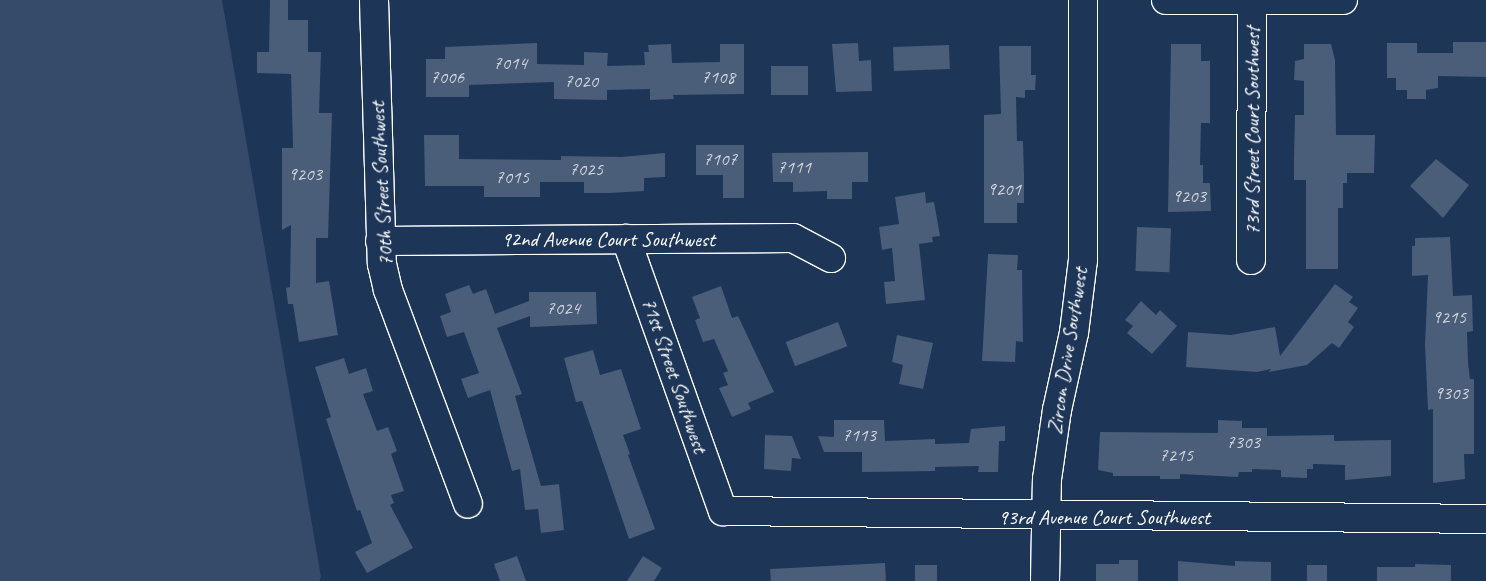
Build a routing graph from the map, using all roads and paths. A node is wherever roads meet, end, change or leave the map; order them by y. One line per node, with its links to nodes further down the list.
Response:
1 (374, 0): 7 (street, 70th Street Southwest)
2 (1083, 0): 12 (street, Zircon Drive Southwest)
3 (1166, 0): 5 (street)
4 (1343, 0): 5 (street)
5 (1252, 2): 9 (street, 73rd Street Court Southwest)
6 (626, 239): 7 (street, 92nd Avenue Court Southwest); 8 (street, 92nd Avenue Court Southwest); 11 (street, 71st Street Southwest)
7 (380, 241): 10 (street, 70th Street Southwest)
8 (831, 258)
9 (1251, 260)
10 (468, 504)
11 (723, 512): 12 (street, 93rd Avenue Court Southwest)
12 (1045, 517): 13 (street, 93rd Avenue Court Southwest); 14 (street, Zircon Drive Southwest)
13 (1486, 519)
14 (1045, 581)

